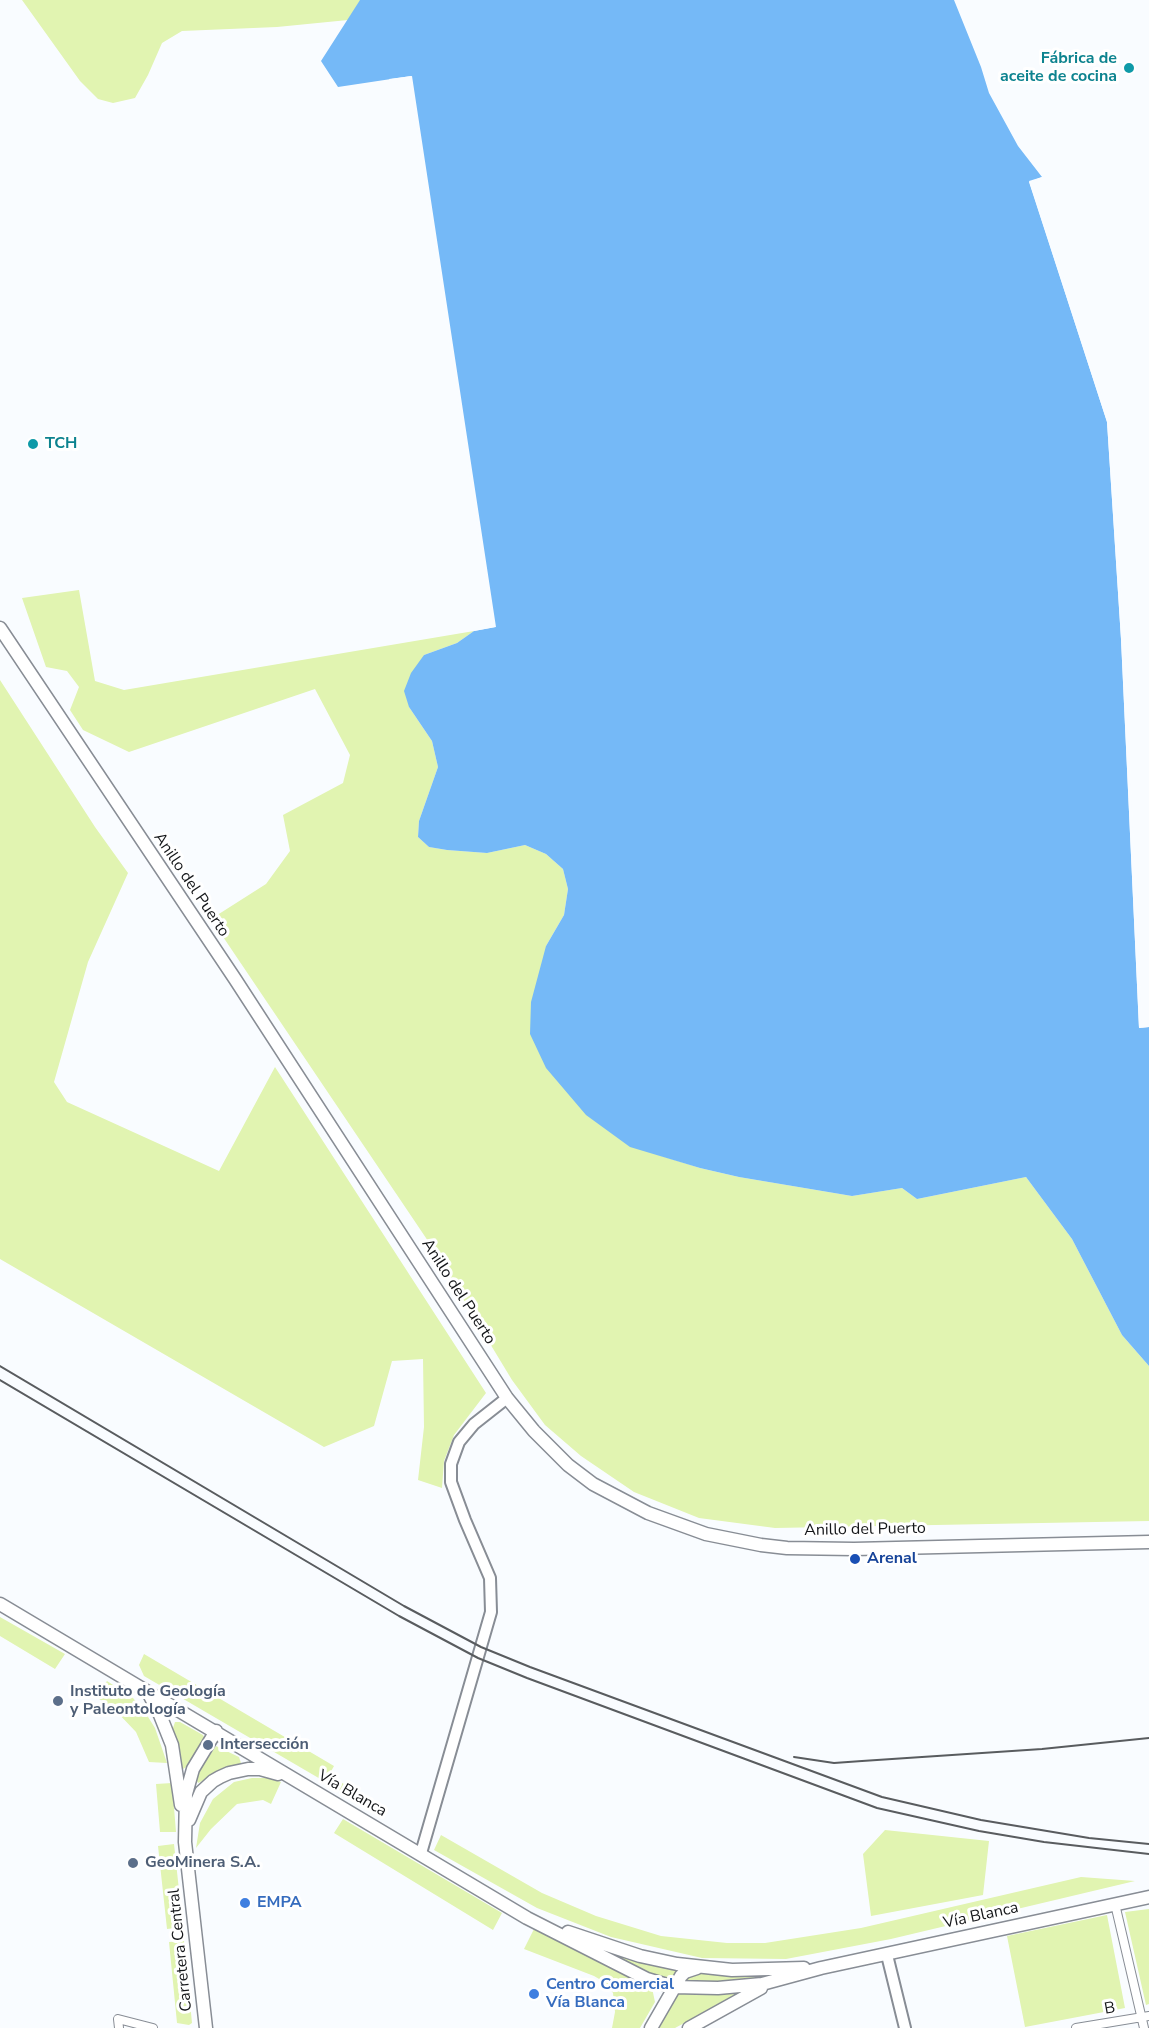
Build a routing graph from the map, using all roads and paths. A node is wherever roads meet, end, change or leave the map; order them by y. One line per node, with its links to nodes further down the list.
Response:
1 (0, 628): 2 (main road, Anillo del Puerto)
2 (507, 1398): 3 (main road, Anillo del Puerto); 9 (main road)
3 (1149, 1542)
4 (0, 1604): 5 (main road, Vía Blanca)
5 (149, 1694): 6 (main road, Vía Blanca); 8 (main road)
6 (216, 1731): 7 (main road, Vía Blanca); 8 (main road, Carretera Central)
7 (292, 1777): 8 (main road); 9 (main road, Vía Blanca)
8 (185, 1842): 23 (main road, Carretera Central)
9 (421, 1853): 11 (main road, Vía Blanca)
10 (1149, 1897): 12 (main road, Vía Blanca)
11 (502, 1901): 14 (main road, Vía Blanca); 16 (main road, Vía Blanca)
12 (1115, 1904): 13 (main road, Vía Blanca); 20 (street)
13 (887, 1954): 15 (main road, Vía Blanca); 26 (main road)
14 (708, 1968): 15 (main road, Vía Blanca); 18 (main road)
15 (821, 1968): 17 (main road, Vía Blanca)
16 (647, 1978): 18 (main road, Vía Blanca); 19 (main road)
17 (779, 1981): 18 (main road, Vía Blanca); 25 (main road)
18 (674, 1987): 19 (main road)
19 (661, 2012): 24 (main road)
20 (1145, 2017): 27 (street, B); 28 (street)
21 (119, 2028): 22 (street)
22 (153, 2028)
23 (206, 2028)
24 (651, 2028)
25 (689, 2028)
26 (905, 2028)
27 (1076, 2028)
28 (1144, 2028)

